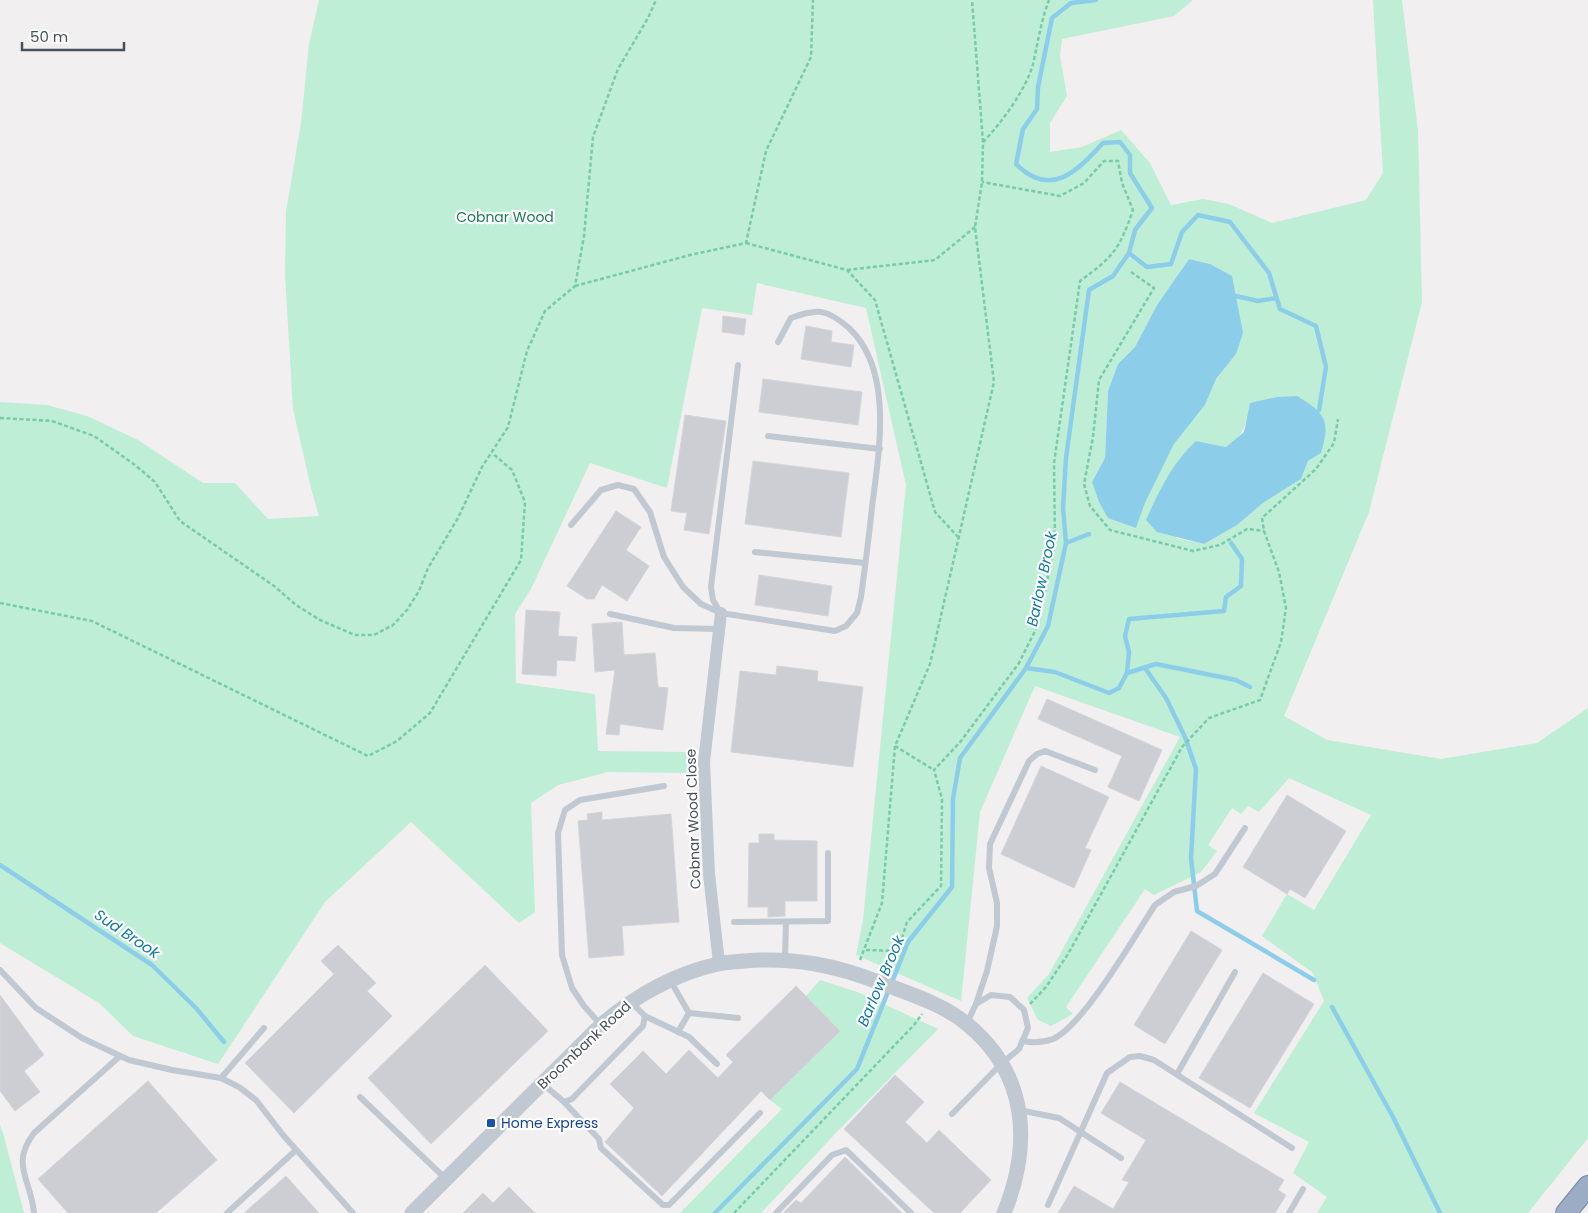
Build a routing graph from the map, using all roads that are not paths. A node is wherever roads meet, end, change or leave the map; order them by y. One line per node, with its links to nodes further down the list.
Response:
1 (778, 342): 4 (lane)
2 (738, 364): 9 (lane)
3 (768, 436): 4 (lane)
4 (880, 449): 7 (lane)
5 (571, 525): 9 (lane)
6 (755, 552): 7 (lane)
7 (865, 563): 9 (lane)
8 (610, 614): 10 (lane)
9 (721, 614): 10 (street, Cobnar Wood Close)
10 (719, 629): 18 (street, Cobnar Wood Close)
11 (1095, 770): 23 (lane)
12 (664, 786): 27 (lane)
13 (1245, 828): 31 (lane)
14 (828, 853): 16 (lane)
15 (734, 922): 16 (lane)
16 (786, 922): 17 (lane)
17 (785, 960): 18 (street, Broombank Road); 28 (street, Broombank Road)
18 (719, 964): 21 (street, Broombank Road)
19 (0, 970): 32 (lane)
20 (1234, 972): 35 (lane)
21 (670, 980): 22 (street, Broombank Road); 24 (lane)
22 (630, 1001): 25 (lane); 27 (street, Broombank Road)
23 (976, 1004): 28 (lane); 31 (lane)
24 (689, 1013): 26 (lane); 30 (lane)
25 (645, 1016): 30 (lane); 39 (lane)
26 (738, 1018)
27 (602, 1024): 37 (street, Broombank Road)
28 (967, 1024): 34 (street)
29 (264, 1028): 36 (lane)
30 (678, 1032): 33 (lane)
31 (1022, 1041): 34 (lane)
32 (120, 1056): 36 (lane); 51 (lane)
33 (717, 1064)
34 (1001, 1064): 40 (street); 42 (lane)
35 (1177, 1074): 43 (lane); 44 (lane)
36 (221, 1078): 45 (lane)
37 (542, 1083): 39 (lane); 47 (street, Broombank Road)
38 (360, 1097): 47 (lane)
39 (564, 1102): 41 (lane)
40 (1019, 1110): 43 (lane); 57 (street)
41 (760, 1113)
42 (952, 1114)
43 (1080, 1130): 46 (lane); 50 (lane)
44 (1292, 1148)
45 (296, 1150): 52 (lane); 53 (lane)
46 (1121, 1158)
47 (446, 1179): 54 (street, Broombank Road)
48 (1588, 1186): 59 (highway)
49 (1303, 1189): 58 (lane)
50 (1048, 1206)
51 (34, 1213)
52 (227, 1213)
53 (353, 1213)
54 (412, 1213)
55 (776, 1213): 56 (lane)
56 (911, 1213)
57 (1004, 1213)
58 (1289, 1213)
59 (1566, 1213)

